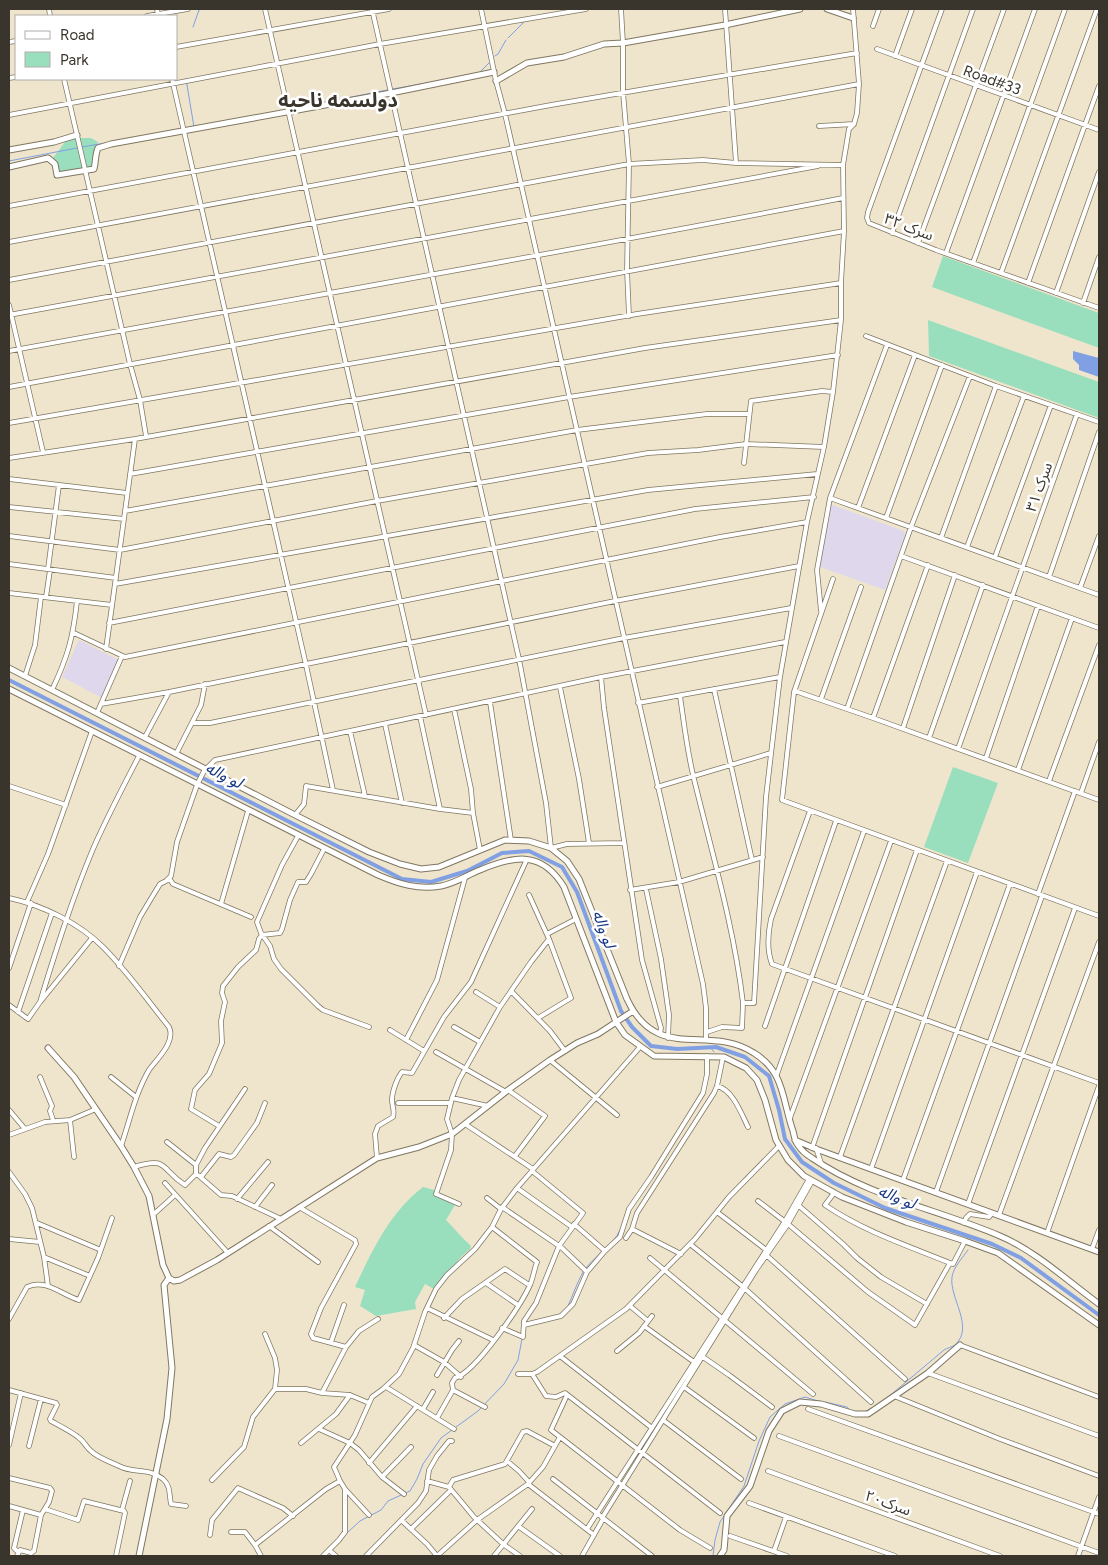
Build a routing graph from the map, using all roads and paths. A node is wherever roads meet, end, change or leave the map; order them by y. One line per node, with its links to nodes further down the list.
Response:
1 (157, 9): 21 (street)
2 (188, 9): 21 (street)
3 (264, 9): 26 (street)
4 (388, 9): 20 (street)
5 (481, 9): 24 (street)
6 (586, 9): 24 (street)
7 (621, 9): 27 (street)
8 (725, 9): 23 (street)
9 (800, 9): 23 (street)
10 (827, 9): 22 (street)
11 (853, 9): 22 (street)
12 (879, 9): 25 (street)
13 (912, 9): 32 (street)
14 (942, 9): 34 (street, سرک ۳۲)
15 (973, 9): 37 (street)
16 (1004, 9): 43 (street)
17 (1035, 9): 47 (street)
18 (1065, 9): 49 (street)
19 (1097, 9): 54 (street)
20 (372, 10): 26 (street); 28 (street)
21 (158, 15)
22 (853, 18): 31 (street)
23 (725, 25): 27 (street); 36 (street)
24 (485, 26): 28 (street); 35 (street)
25 (873, 26)
26 (269, 30): 29 (street); 33 (street)
27 (623, 42): 40 (street); 45 (street)
28 (380, 44): 33 (street); 46 (street)
29 (178, 47)
30 (877, 50): 32 (street, Road#33)
31 (857, 53): 36 (street); 42 (street)
32 (895, 56): 34 (street, Road#33)
33 (277, 65): 41 (street); 51 (street)
34 (921, 66): 37 (street, Road#33); 87 (street, سرک ۳۲)
35 (494, 72): 40 (street); 46 (street)
36 (731, 74): 45 (street); 50 (street)
37 (949, 76): 43 (street, Road#33); 87 (street)
38 (64, 80): 48 (street)
39 (172, 80): 41 (street)
40 (496, 81): 52 (street)
41 (174, 84): 48 (street); 60 (street)
42 (859, 84): 50 (street); 55 (street)
43 (976, 86): 47 (street, Road#33); 92 (street)
44 (1099, 86): 56 (street)
45 (623, 92): 52 (street); 58 (street)
46 (391, 93): 51 (street); 61 (street)
47 (1003, 96): 49 (street, Road#33); 93 (street)
48 (70, 103): 53 (street); 62 (street)
49 (1030, 105): 54 (street, Road#33); 98 (street)
50 (734, 108): 58 (street); 66 (street)
51 (288, 112): 60 (street); 65 (street)
52 (505, 114): 61 (street); 63 (street)
53 (9, 115)
54 (1058, 115): 56 (street, Road#33); 100 (street)
55 (854, 124): 57 (street); 69 (street)
56 (1085, 125): 59 (street, Road#33); 105 (street)
57 (819, 126)
58 (627, 128): 63 (street); 67 (street)
59 (1099, 130)
60 (184, 131): 72 (street); 73 (street)
61 (400, 134): 65 (street); 71 (street)
62 (77, 135): 64 (street); 72 (street)
63 (512, 149): 71 (street); 75 (street)
64 (9, 150)
65 (297, 153): 73 (street); 76 (street)
66 (736, 163): 67 (street); 68 (street)
67 (629, 164): 75 (street); 79 (street)
68 (823, 165): 69 (street); 79 (street)
69 (843, 165): 78 (street)
70 (9, 167): 72 (street)
71 (408, 168): 76 (street); 80 (street)
72 (86, 171): 77 (street)
73 (194, 172): 77 (street); 82 (street)
74 (1099, 172): 108 (street)
75 (520, 184): 80 (street); 83 (street)
76 (304, 187): 82 (street); 84 (street)
77 (90, 191): 81 (street); 85 (street)
78 (843, 198): 86 (street); 89 (street)
79 (627, 201): 83 (street); 89 (street)
80 (416, 204): 84 (street); 88 (street)
81 (9, 206)
82 (201, 206): 85 (street); 91 (street)
83 (528, 219): 88 (street); 94 (street)
84 (313, 224): 91 (street); 96 (street)
85 (98, 226): 90 (street); 97 (street)
86 (844, 231): 99 (street); 104 (street)
87 (892, 233): 92 (street, سرک ۳۲)
88 (424, 238): 96 (street); 101 (street)
89 (627, 240): 94 (street); 99 (street)
90 (9, 242)
91 (209, 243): 97 (street); 102 (street)
92 (918, 243): 93 (street, سرک ۳۲)
93 (946, 253): 98 (street, سرک ۳۲)
94 (537, 254): 101 (street); 106 (street)
95 (1099, 257): 110 (street)
96 (320, 258): 102 (street); 107 (street)
97 (106, 262): 103 (street); 109 (street)
98 (973, 263): 100 (street, سرک ۳۲)
99 (627, 270): 106 (street); 116 (street)
100 (1001, 273): 105 (street, سرک ۳۲)
101 (432, 274): 107 (street); 112 (street)
102 (217, 277): 109 (street); 114 (street)
103 (9, 280)
104 (840, 283): 116 (street); 117 (street)
105 (1028, 283): 108 (street, سرک ۳۲)
106 (544, 287): 112 (street); 119 (street)
107 (329, 292): 114 (street); 118 (street)
108 (1056, 293): 110 (street, سرک ۳۲)
109 (114, 296): 115 (street); 120 (street)
110 (1083, 303): 113 (street, سرک ۳۲)
111 (9, 304): 115 (street)
112 (439, 306): 118 (street); 124 (street)
113 (1099, 308)
114 (225, 311): 120 (street); 122 (street)
115 (10, 315): 125 (street)
116 (630, 316): 119 (street)
117 (841, 320): 127 (street); 130 (street)
118 (336, 325): 122 (street); 131 (street)
119 (554, 329): 124 (street); 130 (street)
120 (122, 330): 125 (street); 129 (street)
121 (866, 336): 123 (street)
122 (232, 345): 129 (street); 136 (street)
123 (887, 345): 128 (street); 174 (street)
124 (449, 347): 131 (street); 134 (street)
125 (19, 349): 126 (street); 135 (street)
126 (9, 351)
127 (838, 355): 139 (street); 141 (street)
128 (915, 355): 132 (street); 178 (street)
129 (130, 364): 135 (street); 143 (street)
130 (562, 364): 134 (street); 141 (street)
131 (345, 365): 136 (street); 142 (street)
132 (942, 365): 133 (street); 182 (street)
133 (970, 376): 137 (street); 186 (street)
134 (456, 381): 142 (street); 147 (street)
135 (27, 383): 138 (street); 148 (street)
136 (241, 383): 143 (street); 149 (street)
137 (996, 386): 140 (street); 191 (street)
138 (9, 387)
139 (833, 392): 145 (street); 158 (street)
140 (1024, 396): 144 (street); 193 (street)
141 (569, 397): 147 (street); 152 (street)
142 (353, 399): 149 (street); 154 (street)
143 (140, 400): 148 (street); 155 (street)
144 (1051, 405): 146 (street); 198 (street)
145 (749, 414): 152 (street); 157 (street)
146 (1077, 414): 150 (street); 203 (street, سرک ۳۱)
147 (464, 416): 154 (street); 159 (street)
148 (35, 418): 151 (street); 160 (street)
149 (249, 418): 155 (street); 161 (street)
150 (1099, 422)
151 (9, 423)
152 (576, 430): 159 (street); 164 (street)
153 (1099, 432): 207 (street)
154 (361, 434): 161 (street); 165 (street)
155 (146, 436): 156 (street)
156 (135, 439): 160 (street); 166 (street)
157 (746, 444): 158 (street); 163 (street); 164 (street)
158 (824, 446): 167 (street)
159 (472, 448): 165 (street); 169 (street)
160 (43, 452): 162 (street)
161 (257, 452): 166 (street); 171 (street)
162 (9, 458)
163 (744, 463)
164 (584, 464): 169 (street); 175 (street)
165 (369, 468): 171 (street); 176 (street)
166 (130, 474): 172 (street)
167 (817, 474): 173 (street); 175 (street)
168 (9, 479): 170 (street)
169 (480, 483): 176 (street); 181 (street)
170 (58, 485): 172 (street); 180 (street)
171 (265, 486): 179 (street); 184 (street)
172 (127, 493): 179 (street)
173 (814, 497): 185 (street); 187 (street)
174 (830, 498): 178 (street); 226 (street)
175 (592, 500): 181 (street); 187 (street)
176 (377, 501): 184 (street); 189 (street)
177 (9, 507): 180 (street)
178 (858, 508): 182 (street)
179 (125, 511): 183 (street)
180 (55, 512): 183 (street); 192 (street)
181 (488, 518): 189 (street); 194 (street)
182 (886, 518): 186 (street)
183 (124, 519): 195 (street)
184 (274, 521): 195 (street); 196 (street)
185 (808, 522): 199 (street); 202 (street)
186 (911, 527): 191 (street); 197 (street)
187 (598, 528): 194 (street); 199 (street)
188 (9, 536): 192 (street)
189 (384, 536): 196 (street); 204 (street)
190 (1099, 536): 215 (street)
191 (940, 538): 193 (street)
192 (52, 541): 195 (street); 205 (street)
193 (966, 547): 198 (street)
194 (494, 548): 204 (street); 210 (street)
195 (120, 550): 208 (street)
196 (280, 554): 211 (street); 214 (street)
197 (901, 556): 201 (street); 262 (street)
198 (995, 557): 203 (street)
199 (606, 560): 210 (street); 221 (street)
200 (9, 564): 205 (street)
201 (928, 565): 206 (street); 266 (street)
202 (799, 566): 221 (street); 225 (street)
203 (1022, 567): 207 (street); 218 (street, سرک ۳۱)
204 (392, 568): 214 (street); 222 (street)
205 (49, 570): 208 (street); 219 (street)
206 (955, 575): 212 (street); 269 (street)
207 (1049, 577): 215 (street)
208 (116, 578): 211 (street)
209 (833, 579): 226 (street)
210 (502, 580): 222 (street); 230 (street)
211 (115, 584): 223 (street)
212 (983, 585): 218 (street); 274 (street)
213 (861, 586): 256 (street)
214 (288, 588): 228 (street); 229 (street)
215 (1080, 588): 217 (street)
216 (9, 593): 219 (street)
217 (1099, 595)
218 (1011, 596): 224 (street); 276 (street, سرک ۳۱)
219 (44, 597): 220 (street); 243 (street)
220 (77, 601): 223 (street); 232 (street)
221 (615, 601): 230 (street); 233 (street)
222 (399, 602): 228 (street); 235 (street)
223 (112, 605): 229 (street)
224 (1038, 606): 227 (street); 280 (street)
225 (791, 608): 233 (street); 234 (street)
226 (821, 613): 252 (street)
227 (1072, 618): 231 (street); 283 (street)
228 (296, 622): 238 (street); 240 (street)
229 (109, 623): 237 (street)
230 (512, 623): 235 (street); 239 (street)
231 (1099, 628)
232 (74, 633): 237 (street); 251 (street)
233 (624, 638): 239 (street); 242 (street)
234 (785, 642): 242 (street); 245 (street)
235 (409, 644): 240 (street); 246 (street)
236 (1099, 645): 285 (street)
237 (106, 649): 238 (street)
238 (122, 656): 260 (street)
239 (519, 659): 246 (street); 254 (street)
240 (306, 664): 247 (street); 257 (street)
241 (9, 668): 243 (street)
242 (631, 671): 244 (street); 259 (street)
243 (25, 676): 251 (street)
244 (601, 677): 248 (street); 307 (street)
245 (780, 677): 250 (street); 277 (street)
246 (417, 681): 257 (street); 264 (street)
247 (205, 684): 253 (street); 267 (street)
248 (560, 687): 254 (street); 306 (street)
249 (9, 689): 270 (street)
250 (714, 689): 255 (street); 281 (street)
251 (52, 690): 263 (street)
252 (795, 691): 256 (street); 298 (street)
253 (169, 692): 260 (street); 273 (street)
254 (527, 694): 258 (street); 309 (street)
255 (680, 696): 259 (street); 284 (street)
256 (821, 700): 262 (street)
257 (315, 702): 267 (street); 272 (street)
258 (490, 702): 261 (street); 304 (street)
259 (638, 703): 288 (street)
260 (101, 704): 263 (street)
261 (454, 709): 264 (street); 299 (street)
262 (848, 709): 266 (street)
263 (96, 712): 273 (street)
264 (426, 715): 265 (street)
265 (420, 716): 268 (street); 296 (street)
266 (874, 718): 269 (street)
267 (193, 723): 278 (street)
268 (385, 724): 271 (street); 294 (street)
269 (902, 728): 274 (street)
270 (92, 731): 279 (street); 295 (street)
271 (350, 731): 272 (street); 292 (street)
272 (322, 736): 282 (street); 289 (street)
273 (145, 737): 278 (street)
274 (929, 738): 276 (street)
275 (1099, 742): 291 (street)
276 (958, 749): 280 (street)
277 (771, 753): 281 (street); 312 (street)
278 (176, 754): 282 (street)
279 (139, 756): 286 (street); 334 (street)
280 (986, 758): 283 (street)
281 (730, 764): 284 (street); 314 (street)
282 (205, 770): 286 (street); 300 (street)
283 (1018, 770): 285 (street)
284 (693, 776): 288 (street); 316 (street)
285 (1049, 781): 290 (street)
286 (197, 783): 297 (street); 318 (street)
287 (9, 786): 295 (street)
288 (657, 787): 320 (street)
289 (333, 790): 292 (street); 300 (street)
290 (1075, 791): 291 (street); 325 (street)
291 (1081, 793): 293 (street)
292 (365, 796): 294 (street)
293 (1099, 800)
294 (402, 803): 296 (street)
295 (66, 805): 327 (street)
296 (440, 809): 299 (street)
297 (248, 811): 303 (street); 328 (street)
298 (810, 811): 301 (street); 342 (street)
299 (473, 813): 310 (street)
300 (295, 815): 310 (street)
301 (836, 821): 302 (street); 342 (street)
302 (864, 831): 305 (street); 343 (street)
303 (298, 836): 308 (street); 336 (street)
304 (511, 840): 309 (street); 310 (street)
305 (891, 841): 311 (street); 344 (street)
306 (589, 843): 307 (street); 309 (street)
307 (623, 843): 323 (street)
308 (324, 848): 319 (street); 336 (street)
309 (551, 848): 354 (street)
310 (480, 850)
311 (917, 850): 315 (street); 347 (street)
312 (763, 856): 314 (street); 349 (street)
313 (527, 859): 319 (street); 333 (street); 372 (street)
314 (752, 860): 316 (street)
315 (947, 861): 317 (street); 352 (street)
316 (717, 870): 320 (street); 349 (street)
317 (977, 872): 321 (street); 356 (street)
318 (169, 878): 328 (street); 340 (street)
319 (465, 878): 366 (street)
320 (679, 882): 322 (street); 363 (street)
321 (1010, 884): 325 (street); 362 (street)
322 (646, 889): 323 (street); 365 (street)
323 (630, 890): 364 (street)
324 (529, 895): 335 (street)
325 (1040, 895): 329 (street); 369 (street)
326 (9, 898): 327 (street)
327 (29, 903): 330 (street); 341 (street)
328 (221, 904): 332 (street)
329 (1075, 908): 331 (street); 375 (street)
330 (52, 914): 334 (street); 353 (street)
331 (1099, 916)
332 (251, 917)
333 (576, 919): 335 (street); 357 (street)
334 (65, 920): 337 (street); 348 (street)
335 (547, 934): 338 (street)
336 (262, 935): 359 (street); 401 (street)
337 (92, 938): 340 (street); 348 (street)
338 (549, 939): 345 (street); 355 (street)
339 (1099, 942): 379 (street)
340 (119, 966): 388 (street)
341 (9, 968)
342 (785, 969): 343 (street); 358 (street)
343 (811, 978): 344 (street); 381 (street)
344 (838, 988): 347 (street); 399 (street)
345 (511, 991): 351 (street); 355 (street)
346 (476, 992): 351 (street)
347 (866, 998): 352 (street); 410 (street)
348 (40, 1002): 353 (street)
349 (743, 1004): 363 (street)
350 (9, 1005): 353 (street)
351 (500, 1007): 368 (street)
352 (894, 1008): 356 (street); 414 (street)
353 (18, 1012)
354 (632, 1012): 357 (street); 364 (street)
355 (538, 1018): 373 (street)
356 (925, 1020): 362 (street); 419 (street)
357 (618, 1021): 370 (street); 373 (street)
358 (765, 1026)
359 (369, 1027)
360 (454, 1027): 368 (street)
361 (390, 1030): 366 (street)
362 (957, 1031): 369 (street); 425 (street)
363 (707, 1032): 367 (street)
364 (660, 1034): 365 (street)
365 (668, 1038): 367 (street)
366 (406, 1040): 372 (street)
367 (706, 1040): 381 (street)
368 (480, 1042): 380 (street)
369 (990, 1043): 375 (street); 429 (street)
370 (640, 1047): 376 (street); 389 (street)
371 (48, 1048): 394 (street)
372 (424, 1051): 413 (street)
373 (565, 1051): 378 (street)
374 (436, 1052): 380 (street)
375 (1022, 1055): 379 (street); 436 (street)
376 (707, 1056): 377 (street); 464 (street)
377 (723, 1057): 385 (street); 409 (street)
378 (550, 1060): 387 (street); 389 (street)
379 (1055, 1067): 384 (street); 444 (street)
380 (465, 1069): 387 (street); 390 (street)
381 (777, 1074): 399 (street)
382 (40, 1076): 397 (street)
383 (111, 1077): 388 (street)
384 (1099, 1085): 455 (street)
385 (717, 1086): 402 (street); 453 (street)
386 (245, 1089): 401 (street)
387 (507, 1091): 393 (street); 411 (street)
388 (136, 1096): 408 (street)
389 (596, 1097): 396 (street); 420 (street)
390 (451, 1100): 392 (street); 393 (street); 404 (street)
391 (265, 1103): 423 (street)
392 (398, 1103)
393 (488, 1106): 400 (street)
394 (96, 1109): 398 (street); 408 (street)
395 (9, 1110): 403 (street)
396 (617, 1115)
397 (53, 1120): 398 (street); 403 (street)
398 (70, 1120): 412 (street)
399 (789, 1120): 406 (street)
400 (465, 1124): 404 (street); 411 (street)
401 (219, 1126): 417 (street)
402 (748, 1127)
403 (25, 1129): 405 (street)
404 (452, 1134): 413 (street); 435 (street)
405 (9, 1135)
406 (795, 1140): 410 (street); 416 (street)
407 (167, 1142): 417 (street)
408 (122, 1146): 418 (street)
409 (779, 1146): 424 (street); 441 (street)
410 (814, 1147): 414 (street); 416 (street)
411 (516, 1156): 420 (street)
412 (74, 1157)
413 (377, 1158): 439 (street)
414 (840, 1158): 419 (street)
415 (268, 1162): 433 (street)
416 (821, 1163): 449 (street)
417 (196, 1165): 422 (street)
418 (134, 1167): 422 (street); 443 (street)
419 (871, 1169): 425 (street)
420 (532, 1170): 428 (street); 450 (street)
421 (9, 1172): 447 (street)
422 (196, 1174): 423 (street)
423 (201, 1177): 433 (street)
424 (811, 1180): 430 (street); 437 (street); 448 (street)
425 (903, 1180): 429 (street)
426 (165, 1183): 431 (street)
427 (272, 1185): 438 (street)
428 (517, 1188): 440 (street); 450 (street)
429 (936, 1192): 436 (street)
430 (834, 1194): 458 (street); 472 (street)
431 (175, 1195): 443 (street); 467 (street)
432 (487, 1198): 440 (street)
433 (237, 1199): 438 (street)
434 (758, 1201): 448 (street)
435 (458, 1204)
436 (968, 1204): 442 (street)
437 (798, 1205): 448 (street); 482 (street)
438 (255, 1207): 446 (street)
439 (299, 1207): 446 (street); 500 (street)
440 (502, 1208): 452 (street); 461 (street)
441 (717, 1212): 460 (street); 465 (street)
442 (992, 1213): 444 (street); 449 (street)
443 (154, 1214): 476 (street)
444 (999, 1215): 455 (street)
445 (112, 1218): 463 (street)
446 (280, 1219): 451 (street)
447 (37, 1222): 459 (street); 463 (street)
448 (786, 1222): 465 (street); 482 (street)
449 (964, 1223): 483 (street)
450 (573, 1225): 461 (street); 464 (street)
451 (270, 1226): 467 (street); 471 (street)
452 (492, 1227): 478 (street); 486 (street)
453 (632, 1229): 456 (street); 468 (street)
454 (1099, 1230): 462 (street)
455 (1047, 1233): 462 (street)
456 (626, 1238)
457 (9, 1239): 459 (street)
458 (965, 1241): 472 (street); 493 (street)
459 (40, 1242): 469 (street)
460 (690, 1244): 468 (street); 480 (street)
461 (559, 1246): 474 (street); 494 (street)
462 (1092, 1249): 466 (street)
463 (102, 1250): 475 (street)
464 (605, 1251): 474 (street)
465 (765, 1252): 480 (street); 514 (street)
466 (1099, 1252)
467 (228, 1253): 476 (street)
468 (681, 1254): 473 (street)
469 (44, 1257): 475 (street); 479 (street)
470 (650, 1258): 473 (street)
471 (318, 1262)
472 (950, 1263): 482 (street)
473 (664, 1271): 485 (street); 491 (street)
474 (586, 1272): 494 (street)
475 (90, 1276): 479 (street)
476 (168, 1278): 556 (street)
477 (486, 1283): 478 (street); 484 (street); 488 (street)
478 (529, 1285): 484 (street)
479 (48, 1286): 489 (street)
480 (744, 1287): 491 (street); 529 (street)
481 (344, 1304): 500 (street)
482 (927, 1304)
483 (1099, 1304)
484 (518, 1305): 496 (street)
485 (630, 1306): 492 (street); 505 (street)
486 (427, 1308): 488 (street); 501 (street)
487 (652, 1316): 492 (street)
488 (444, 1318): 498 (street)
489 (9, 1319)
490 (378, 1319): 503 (street)
491 (723, 1320): 506 (street); 508 (street); 523 (street)
492 (648, 1321): 495 (street)
493 (1099, 1325)
494 (524, 1326): 496 (street)
495 (644, 1326): 504 (street); 508 (street)
496 (502, 1328): 498 (street)
497 (265, 1334): 517 (street)
498 (493, 1340): 513 (street)
499 (459, 1341): 507 (street)
500 (331, 1342): 503 (street)
501 (414, 1345): 507 (street); 515 (street)
502 (960, 1345): 509 (street); 527 (street)
503 (346, 1346): 522 (street)
504 (617, 1351)
505 (560, 1356): 511 (street); 538 (street)
506 (702, 1358): 516 (street); 533 (street)
507 (444, 1362): 512 (street); 513 (street)
508 (694, 1362): 538 (street)
509 (928, 1372): 526 (street); 542 (street)
510 (518, 1374): 511 (street)
511 (532, 1374): 525 (street)
512 (437, 1375)
513 (461, 1376): 519 (street)
514 (905, 1379)
515 (386, 1387): 530 (street); 531 (street)
516 (684, 1387): 537 (street); 544 (street)
517 (275, 1389): 522 (street); 562 (street)
518 (9, 1390): 521 (street)
519 (453, 1390): 532 (street); 536 (street)
520 (433, 1392): 534 (street)
521 (22, 1393): 528 (street); 548 (street)
522 (322, 1393): 524 (street)
523 (813, 1394)
524 (350, 1395): 530 (street); 539 (street)
525 (567, 1395): 543 (street); 552 (street)
526 (894, 1396): 557 (street); 619 (street)
527 (1099, 1397)
528 (41, 1399): 549 (street); 556 (street)
529 (871, 1402)
530 (369, 1403): 547 (street)
531 (417, 1406): 534 (street); 554 (street)
532 (485, 1407)
533 (772, 1407)
534 (423, 1409): 536 (street)
535 (808, 1409): 581 (street)
536 (437, 1418): 540 (street)
537 (663, 1420): 552 (street); 560 (street)
538 (652, 1428): 552 (street)
539 (318, 1429): 546 (street); 547 (street)
540 (454, 1429)
541 (779, 1436): 600 (street)
542 (1099, 1436)
543 (560, 1437): 550 (street); 566 (street)
544 (754, 1438)
545 (452, 1442): 565 (street)
546 (301, 1443)
547 (350, 1443): 554 (street); 564 (street)
548 (9, 1445)
549 (29, 1446)
550 (555, 1446): 553 (street); 567 (street)
551 (411, 1447): 558 (street)
552 (641, 1451): 566 (street); 568 (street); 580 (street)
553 (507, 1462): 567 (street); 569 (street)
554 (370, 1463): 558 (street)
555 (768, 1471): 622 (street, سرک۲۰)
556 (157, 1475): 575 (street); 608 (street)
557 (1099, 1476)
558 (382, 1477): 571 (street)
559 (9, 1478): 576 (street)
560 (741, 1478)
561 (553, 1479): 582 (street)
562 (212, 1480)
563 (130, 1481): 579 (street)
564 (340, 1481): 570 (street); 586 (street)
565 (427, 1481): 569 (street); 589 (street)
566 (618, 1482): 568 (street); 582 (street)
567 (528, 1483): 590 (street); 593 (street)
568 (622, 1485): 588 (street); 601 (street)
569 (450, 1488): 590 (street); 592 (street)
570 (345, 1489): 585 (street); 602 (street)
571 (404, 1494)
572 (1099, 1497): 581 (street)
573 (749, 1503): 587 (street)
574 (9, 1506): 578 (street)
575 (186, 1506)
576 (45, 1509): 579 (street); 584 (street)
577 (532, 1509): 591 (street)
578 (24, 1510): 584 (street); 605 (street)
579 (122, 1510): 607 (street)
580 (720, 1512)
581 (1094, 1512): 583 (street); 600 (street)
582 (597, 1514): 588 (street); 593 (street)
583 (1099, 1514)
584 (41, 1515): 605 (street)
585 (369, 1515)
586 (293, 1516): 595 (street); 599 (street)
587 (786, 1517): 603 (street); 621 (street)
588 (603, 1518): 596 (street); 618 (street)
589 (400, 1520): 592 (street); 612 (street)
590 (477, 1520): 598 (street); 613 (street)
591 (518, 1526): 598 (street); 616 (street)
592 (411, 1529): 613 (street)
593 (587, 1530): 596 (street)
594 (231, 1532): 599 (street)
595 (210, 1535)
596 (594, 1535): 606 (street)
597 (730, 1536): 603 (street)
598 (504, 1544): 614 (street); 615 (street)
599 (255, 1545): 609 (street)
600 (1081, 1547): 604 (street); 623 (street)
601 (710, 1548)
602 (330, 1550): 610 (street); 611 (street)
603 (774, 1551): 620 (street)
604 (1099, 1553)
605 (18, 1554)
606 (583, 1554): 617 (street)
607 (116, 1556)
608 (139, 1556)
609 (261, 1556)
610 (323, 1556)
611 (336, 1556)
612 (366, 1556)
613 (437, 1556)
614 (494, 1556)
615 (520, 1556)
616 (560, 1556)
617 (590, 1556)
618 (652, 1556)
619 (720, 1556)
620 (787, 1556)
621 (895, 1556)
622 (1000, 1556)
623 (1078, 1556)

